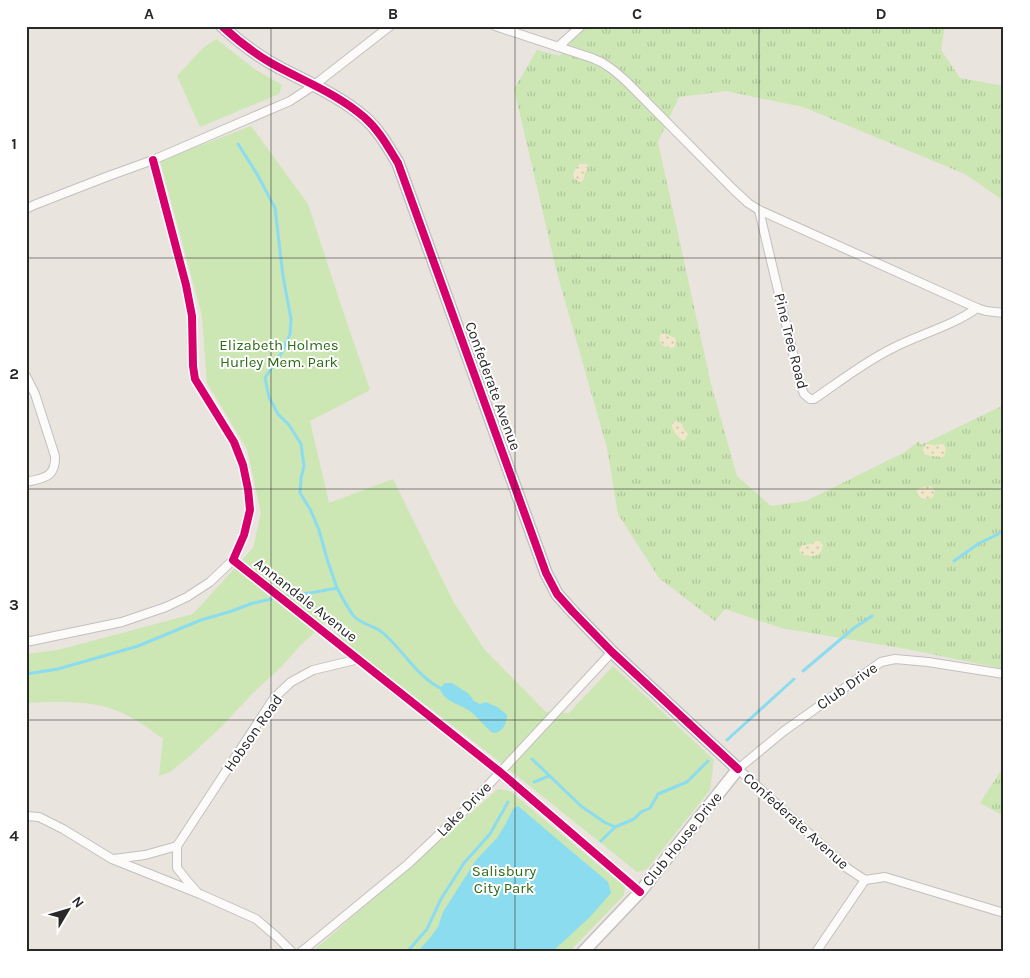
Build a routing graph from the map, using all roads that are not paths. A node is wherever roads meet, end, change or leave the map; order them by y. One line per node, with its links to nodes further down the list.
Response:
1 (222, 26): 6 (street, Confederate Avenue)
2 (390, 26): 6 (street)
3 (495, 26): 5 (street)
4 (581, 26): 5 (street)
5 (558, 47): 9 (street)
6 (313, 86): 7 (street); 16 (street, Confederate Avenue)
7 (153, 160): 8 (street); 14 (street, Annandale Avenue)
8 (26, 210)
9 (759, 210): 10 (street); 10 (street, Pine Tree Road)
10 (976, 308): 11 (street)
11 (1004, 313)
12 (26, 376): 13 (street)
13 (26, 482)
14 (233, 560): 15 (street); 17 (street, Annandale Avenue)
15 (26, 642)
16 (612, 652): 19 (street, Confederate Avenue); 20 (street, Lake Drive)
17 (359, 659): 20 (street, Annandale Avenue); 22 (street, Hobson Road)
18 (1004, 674): 19 (street, Club Drive)
19 (738, 768): 24 (street, Confederate Avenue); 25 (street, Club House Drive)
20 (500, 772): 25 (street, Annandale Avenue); 29 (street, Lake Drive)
21 (26, 816): 23 (street)
22 (177, 846): 23 (street); 26 (street)
23 (112, 860): 26 (street)
24 (865, 880): 27 (street); 31 (street)
25 (640, 892): 30 (street, Club House Drive)
26 (200, 894): 28 (street)
27 (1004, 913)
28 (292, 952)
29 (302, 952)
30 (583, 952)
31 (816, 952)

